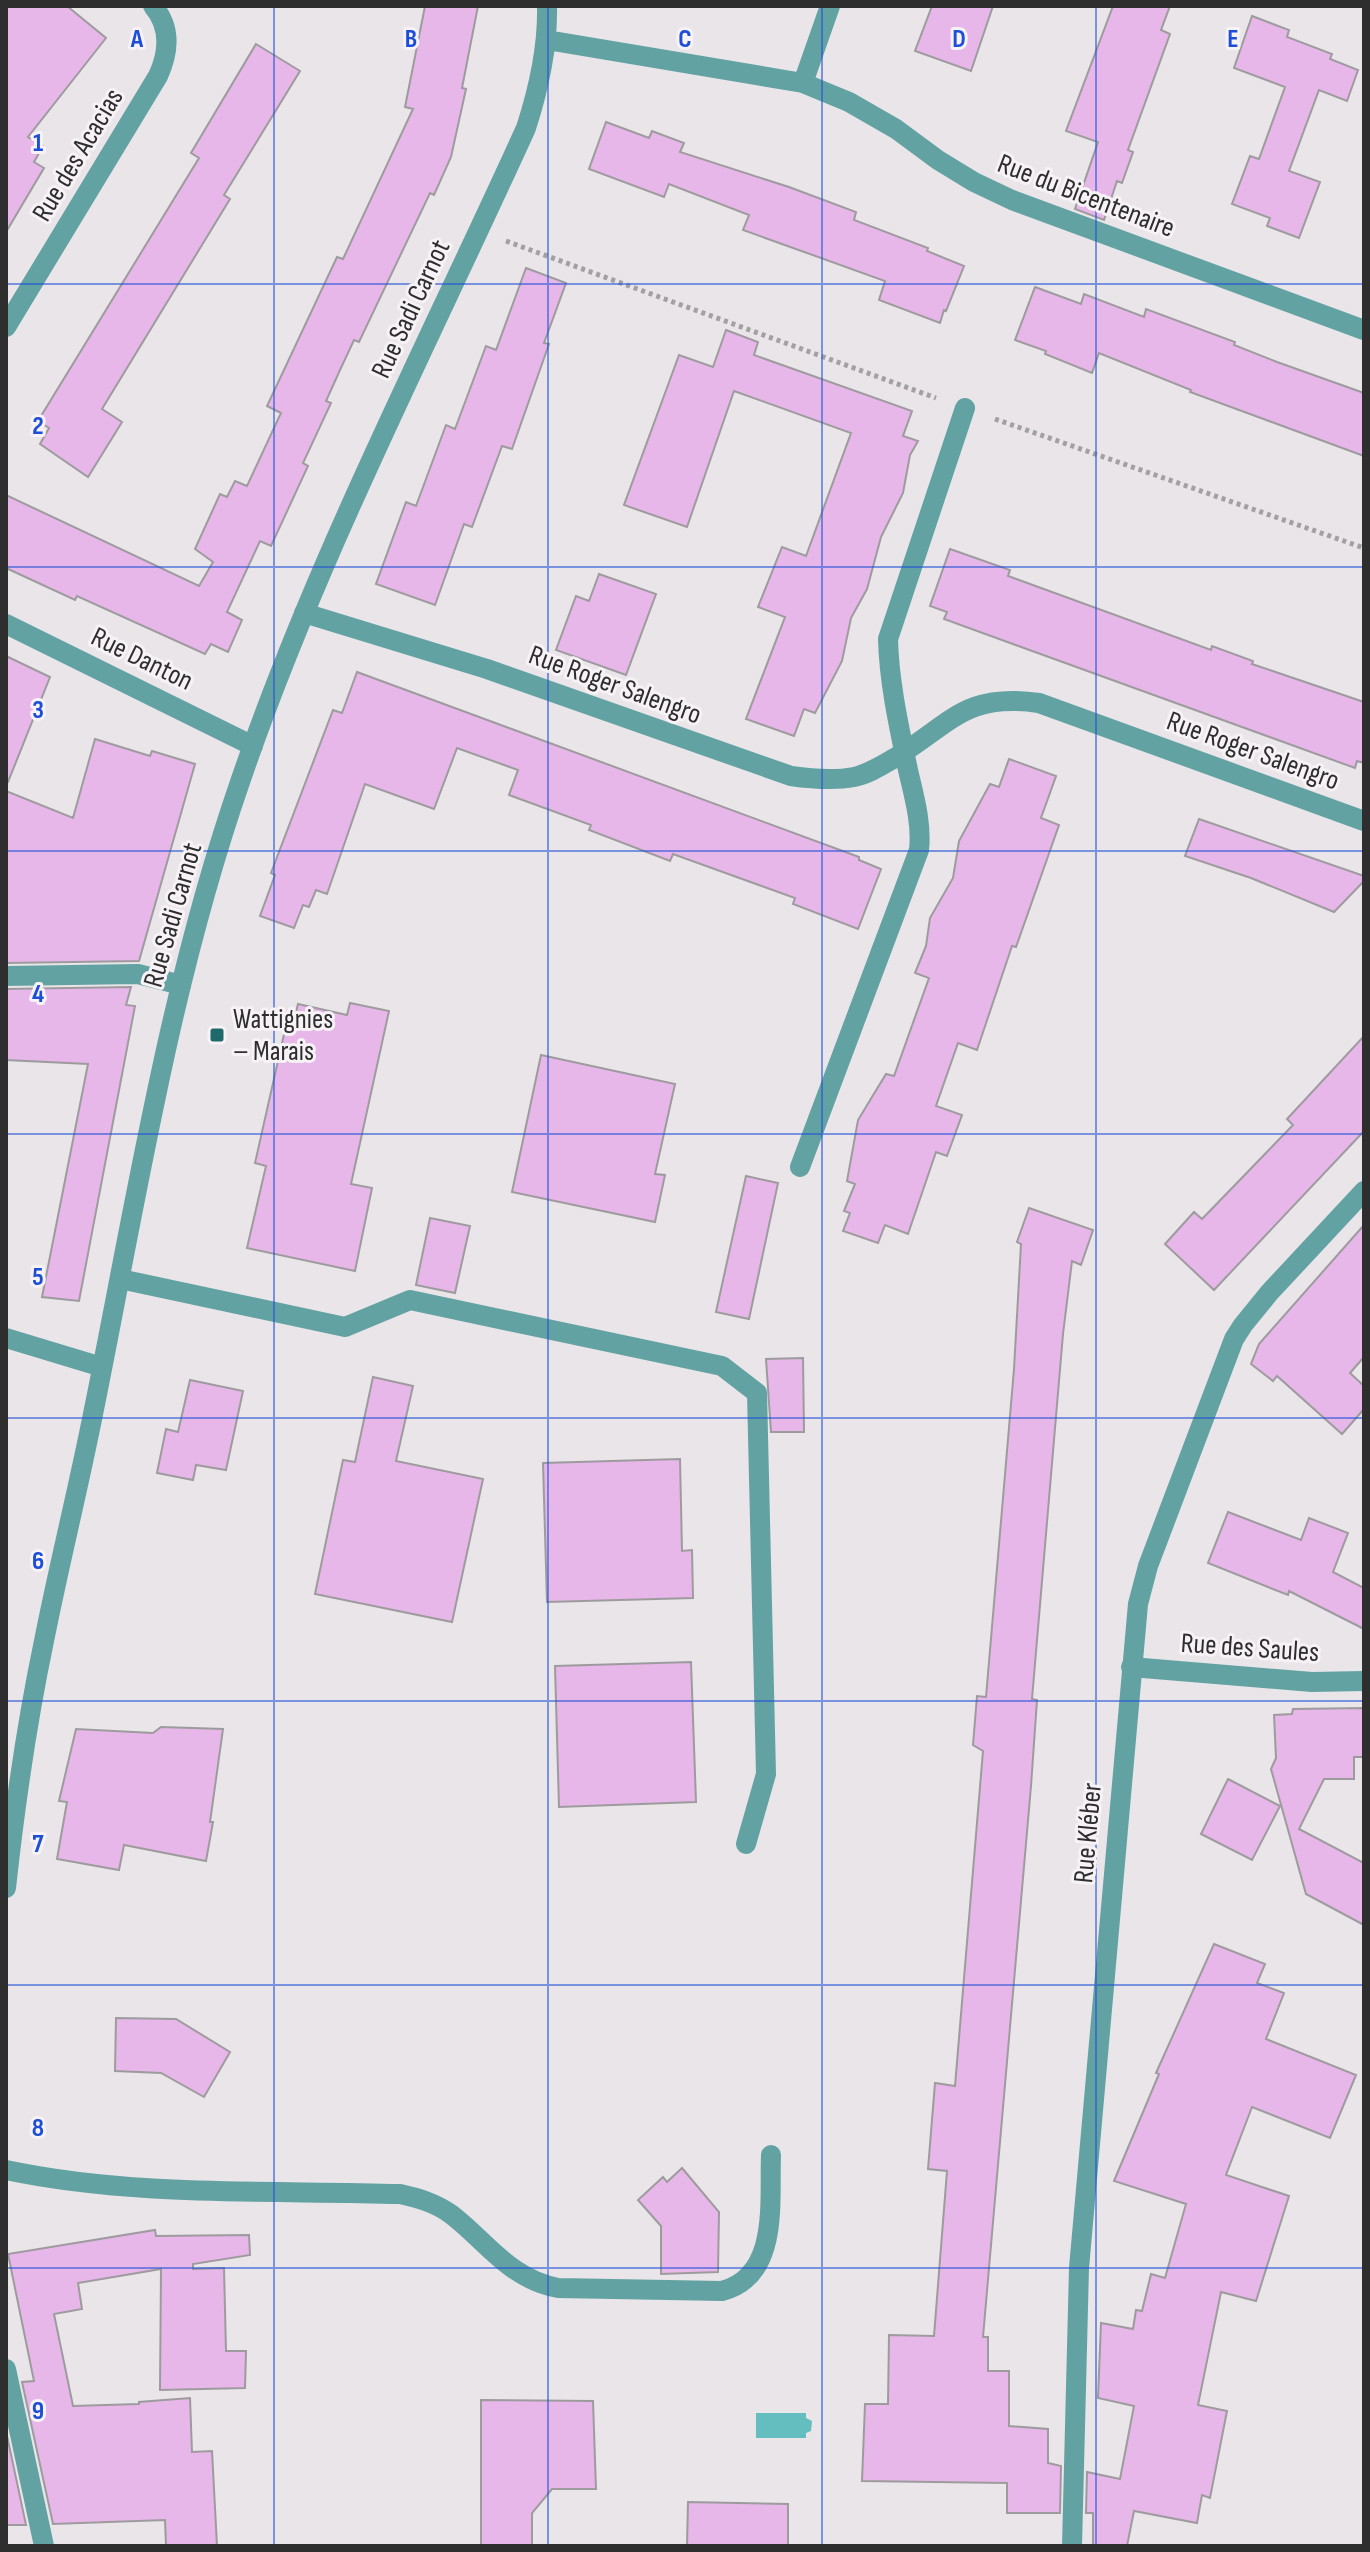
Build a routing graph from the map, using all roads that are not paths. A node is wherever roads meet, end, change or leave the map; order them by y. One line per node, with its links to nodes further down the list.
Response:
1 (153, 6): 6 (street, Rue des Acacias)
2 (547, 6): 4 (street, Rue Sadi Carnot)
3 (830, 6): 5 (street)
4 (547, 40): 5 (street, Rue du Bicentenaire); 9 (street, Rue Sadi Carnot)
5 (803, 83): 7 (street, Rue du Bicentenaire)
6 (6, 327)
7 (1364, 330)
8 (965, 408): 12 (street)
9 (304, 613): 11 (street, Rue Sadi Carnot); 12 (street, Rue Roger Salengro)
10 (6, 624): 11 (street, Rue Danton)
11 (253, 746): 15 (street, Rue Sadi Carnot)
12 (904, 752): 13 (street, Rue Roger Salengro); 16 (street)
13 (1364, 821)
14 (6, 976): 15 (street)
15 (181, 985): 18 (street, Rue Sadi Carnot)
16 (800, 1167)
17 (1364, 1191): 21 (street, Rue Kléber)
18 (120, 1279): 20 (street, Rue Sadi Carnot); 23 (street)
19 (6, 1338): 20 (street)
20 (102, 1367): 24 (street, Rue Sadi Carnot)
21 (1131, 1667): 22 (street, Rue des Saules); 29 (street, Rue Kléber)
22 (1364, 1681)
23 (746, 1844)
24 (6, 1888)
25 (771, 2155): 26 (street)
26 (6, 2170)
27 (6, 2369): 28 (street)
28 (44, 2546)
29 (1072, 2546)

